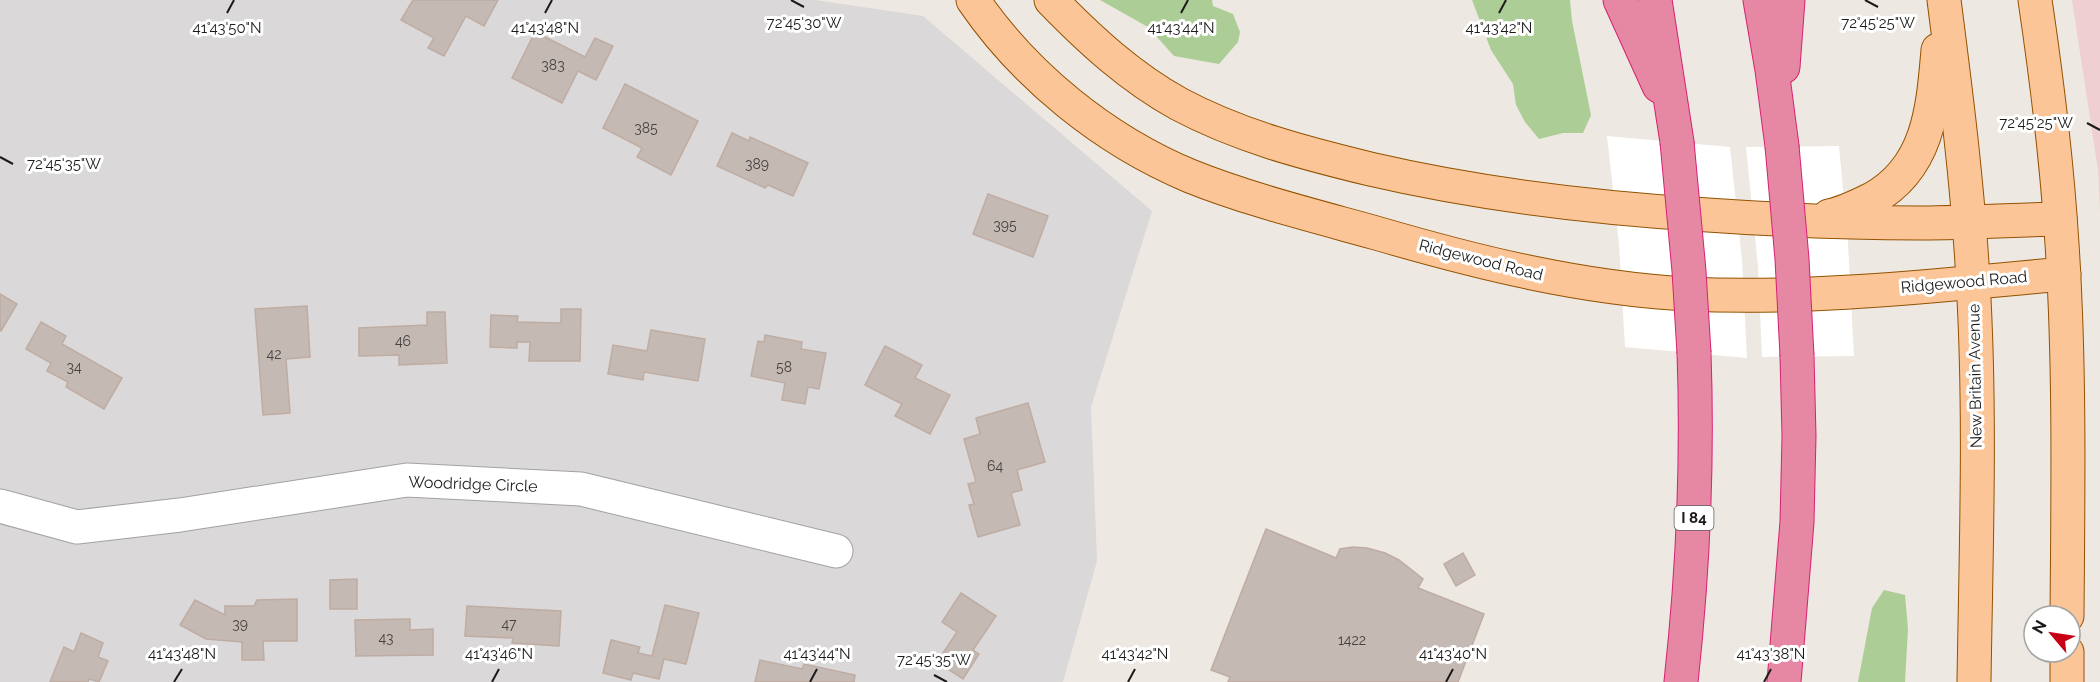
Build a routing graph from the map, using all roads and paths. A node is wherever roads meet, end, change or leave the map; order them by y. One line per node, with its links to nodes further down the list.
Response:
1 (973, 0): 15 (main road, Ridgewood Road)
2 (1051, 0): 12 (main road)
3 (1620, 0): 10 (highway)
4 (1655, 0): 10 (highway, I 84)
5 (1760, 0): 9 (highway)
6 (1788, 0): 9 (highway)
7 (1943, 0): 12 (main road); 13 (main road, New Britain Avenue)
8 (2035, 0): 11 (main road)
9 (1777, 105): 21 (highway, bridge)
10 (1675, 128): 20 (highway, I 84, bridge)
11 (2060, 219): 13 (main road); 14 (main road)
12 (1802, 220): 13 (main road)
13 (1969, 221): 15 (main road, New Britain Avenue)
14 (2064, 274): 15 (main road, Ridgewood Road); 18 (main road)
15 (1973, 282): 22 (main road, New Britain Avenue)
16 (0, 506): 17 (street, Woodridge Circle)
17 (836, 551)
18 (2067, 604)
19 (2067, 664): 23 (main road)
20 (1681, 682)
21 (1784, 682)
22 (1974, 682)
23 (2067, 682)

